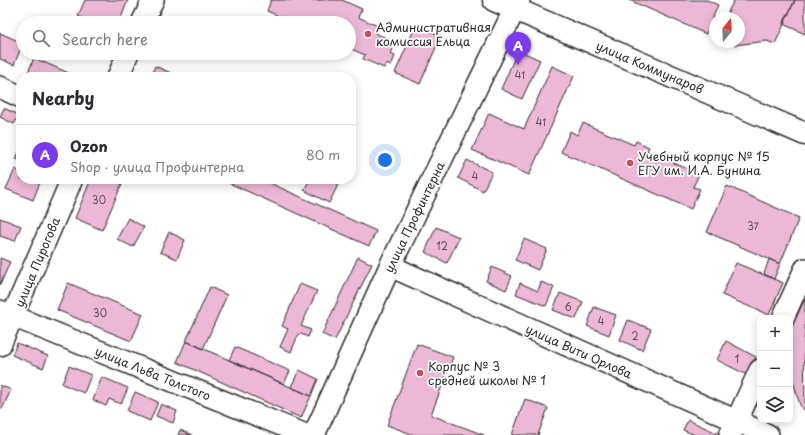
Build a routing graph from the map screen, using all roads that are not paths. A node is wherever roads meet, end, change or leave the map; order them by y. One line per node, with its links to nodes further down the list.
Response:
1 (153, 0): 4 (street)
2 (494, 0): 3 (main road, улица Коммунаров)
3 (517, 5): 9 (main road, улица Коммунаров); 11 (street, улица Профинтерна)
4 (145, 16)
5 (125, 60): 6 (street)
6 (120, 72)
7 (0, 88): 8 (street)
8 (16, 95)
9 (805, 134)
10 (70, 184): 13 (street, улица Пирогова)
11 (390, 266): 17 (street, улица Вити Орлова); 19 (street, улица Профинтерна)
12 (805, 269): 14 (street)
13 (7, 314): 15 (street, улица Пирогова); 18 (street, улица Льва Толстого)
14 (784, 315)
15 (0, 345)
16 (757, 377): 17 (street)
17 (734, 428): 20 (street, улица Вити Орлова)
18 (306, 435)
19 (314, 435)
20 (768, 435)

